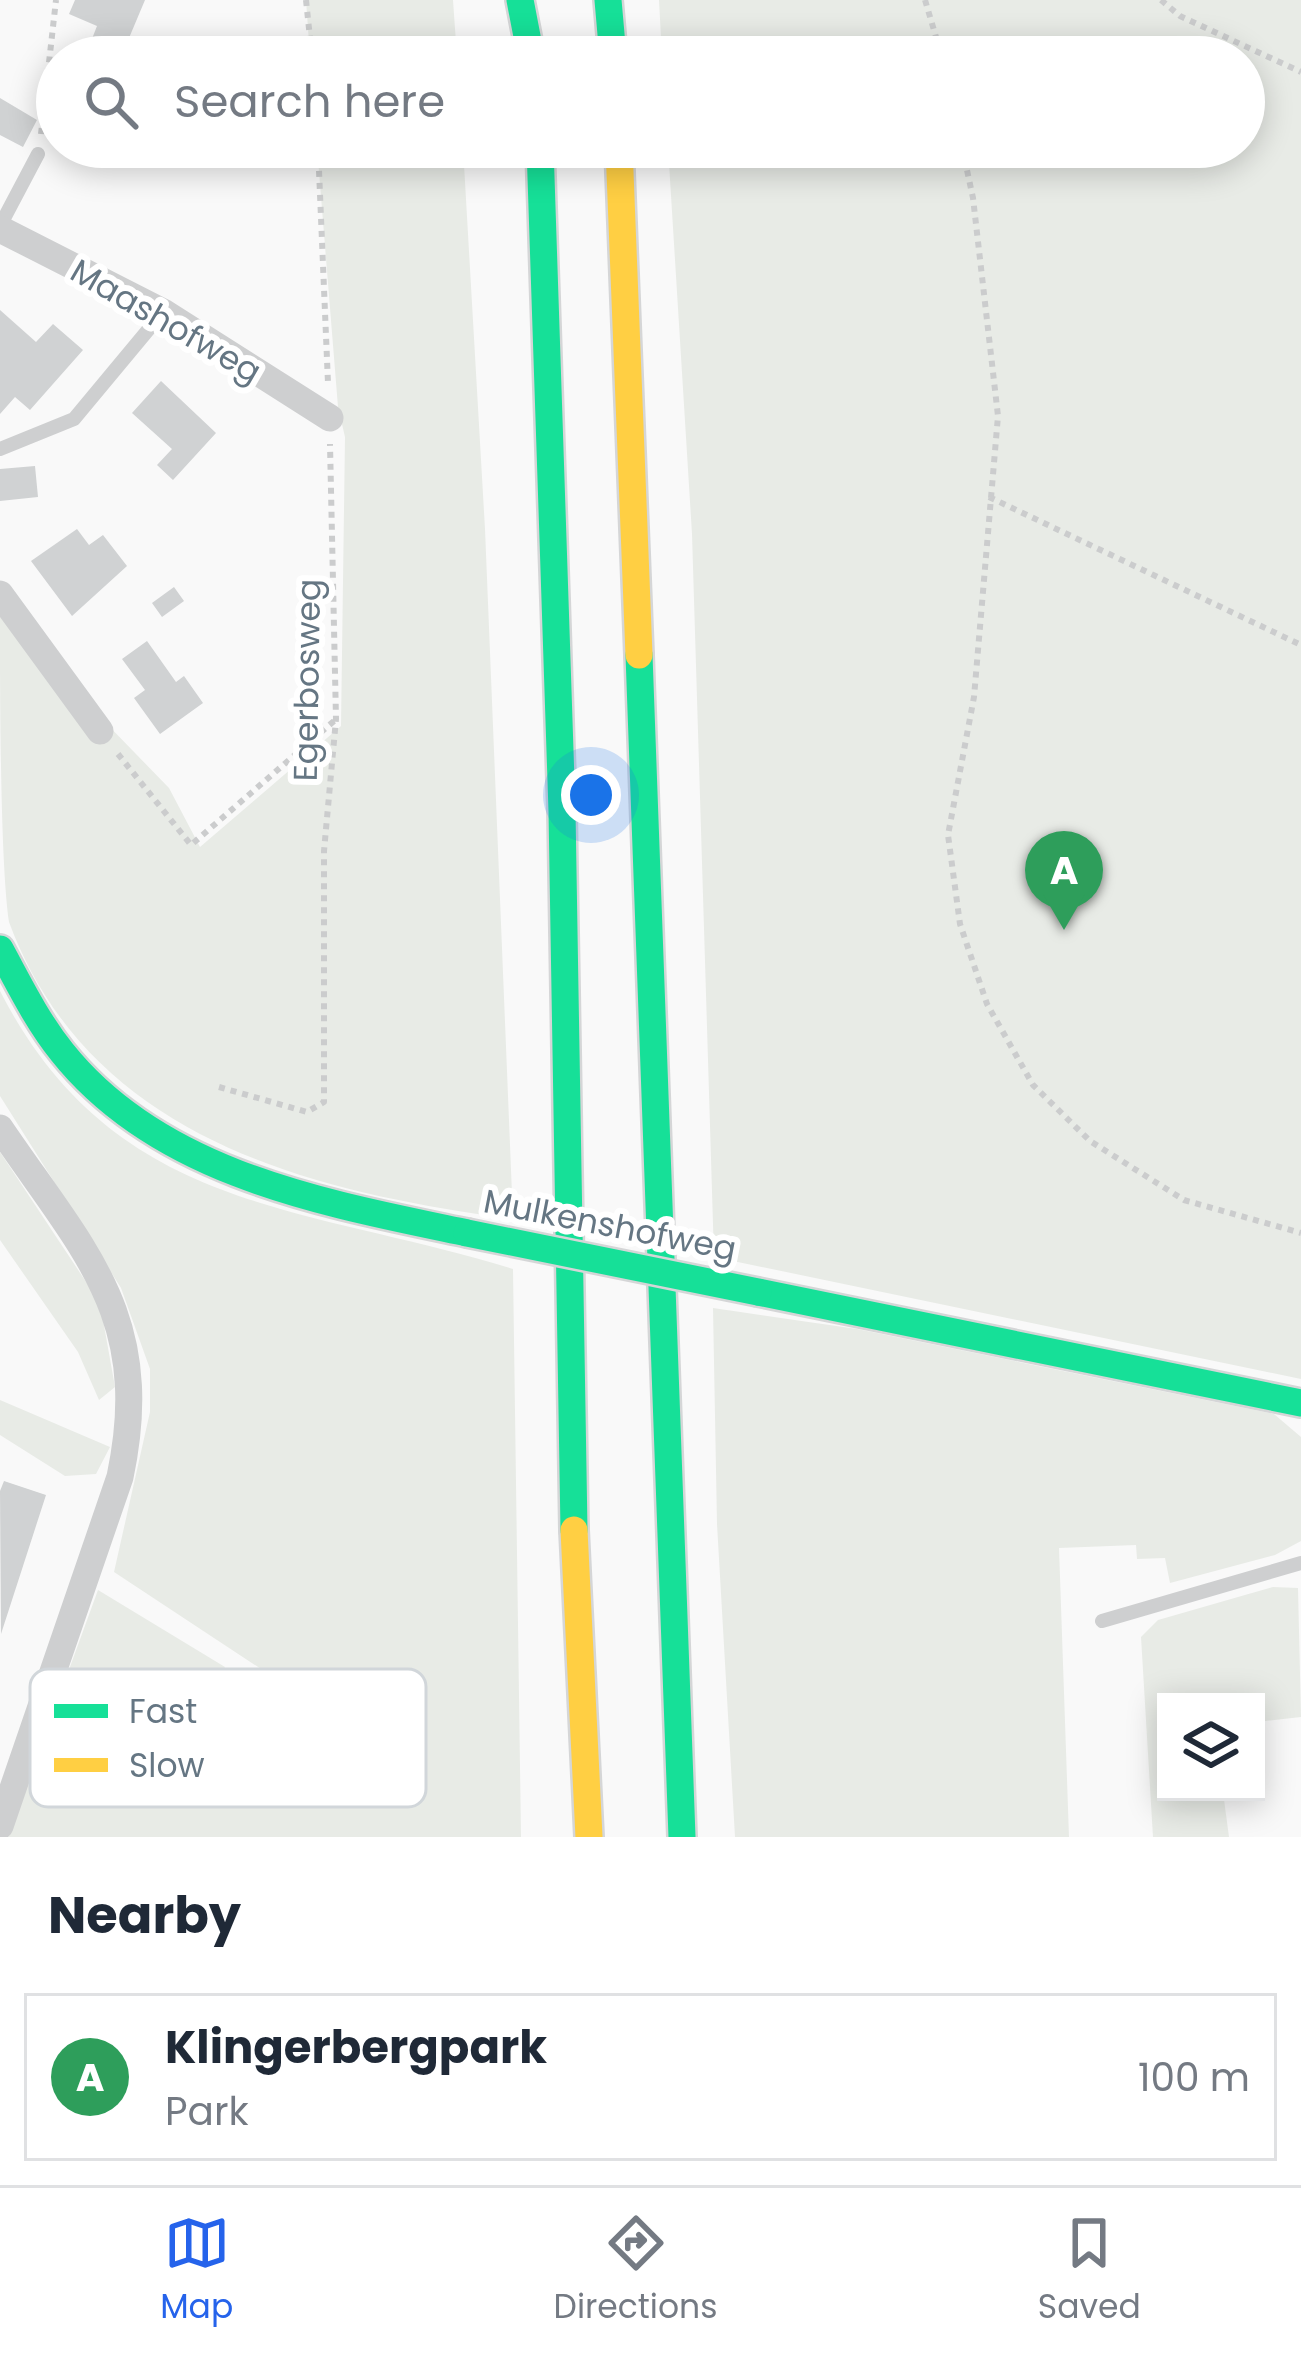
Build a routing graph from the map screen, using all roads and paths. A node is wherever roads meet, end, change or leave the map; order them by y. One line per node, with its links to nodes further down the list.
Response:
1 (56, 0): 8 (path)
2 (305, 0): 9 (path)
3 (520, 0): 10 (main road)
4 (531, 0): 11 (main road)
5 (608, 0): 12 (main road)
6 (925, 0): 13 (path)
7 (1160, 0): 14 (path)
8 (52, 36)
9 (309, 36)
10 (528, 36)
11 (532, 36)
12 (612, 36)
13 (936, 36)
14 (1223, 36)
15 (1265, 55): 16 (path)
16 (1301, 72)
17 (36, 158): 22 (lane)
18 (319, 168): 24 (path, Egerbosweg)
19 (541, 168): 41 (main road)
20 (620, 168): 42 (main road)
21 (967, 168): 26 (path)
22 (0, 228): 23 (street, Maashofweg)
23 (163, 312): 24 (street, Maashofweg); 25 (lane)
24 (330, 418): 29 (path, Egerbosweg)
25 (0, 449)
26 (989, 497): 28 (path); 34 (path)
27 (0, 594): 30 (street)
28 (1301, 645)
29 (336, 719): 30 (path); 32 (path, Egerbosweg)
30 (100, 730)
31 (0, 949): 35 (main road, Mulkenshofweg, bridge)
32 (219, 1087)
33 (0, 1128): 38 (street)
34 (1301, 1233)
35 (1301, 1403)
36 (1301, 1563): 37 (lane)
37 (1102, 1621)
38 (54, 1669)
39 (30, 1739): 40 (street)
40 (0, 1826)
41 (589, 1837)
42 (682, 1837)

